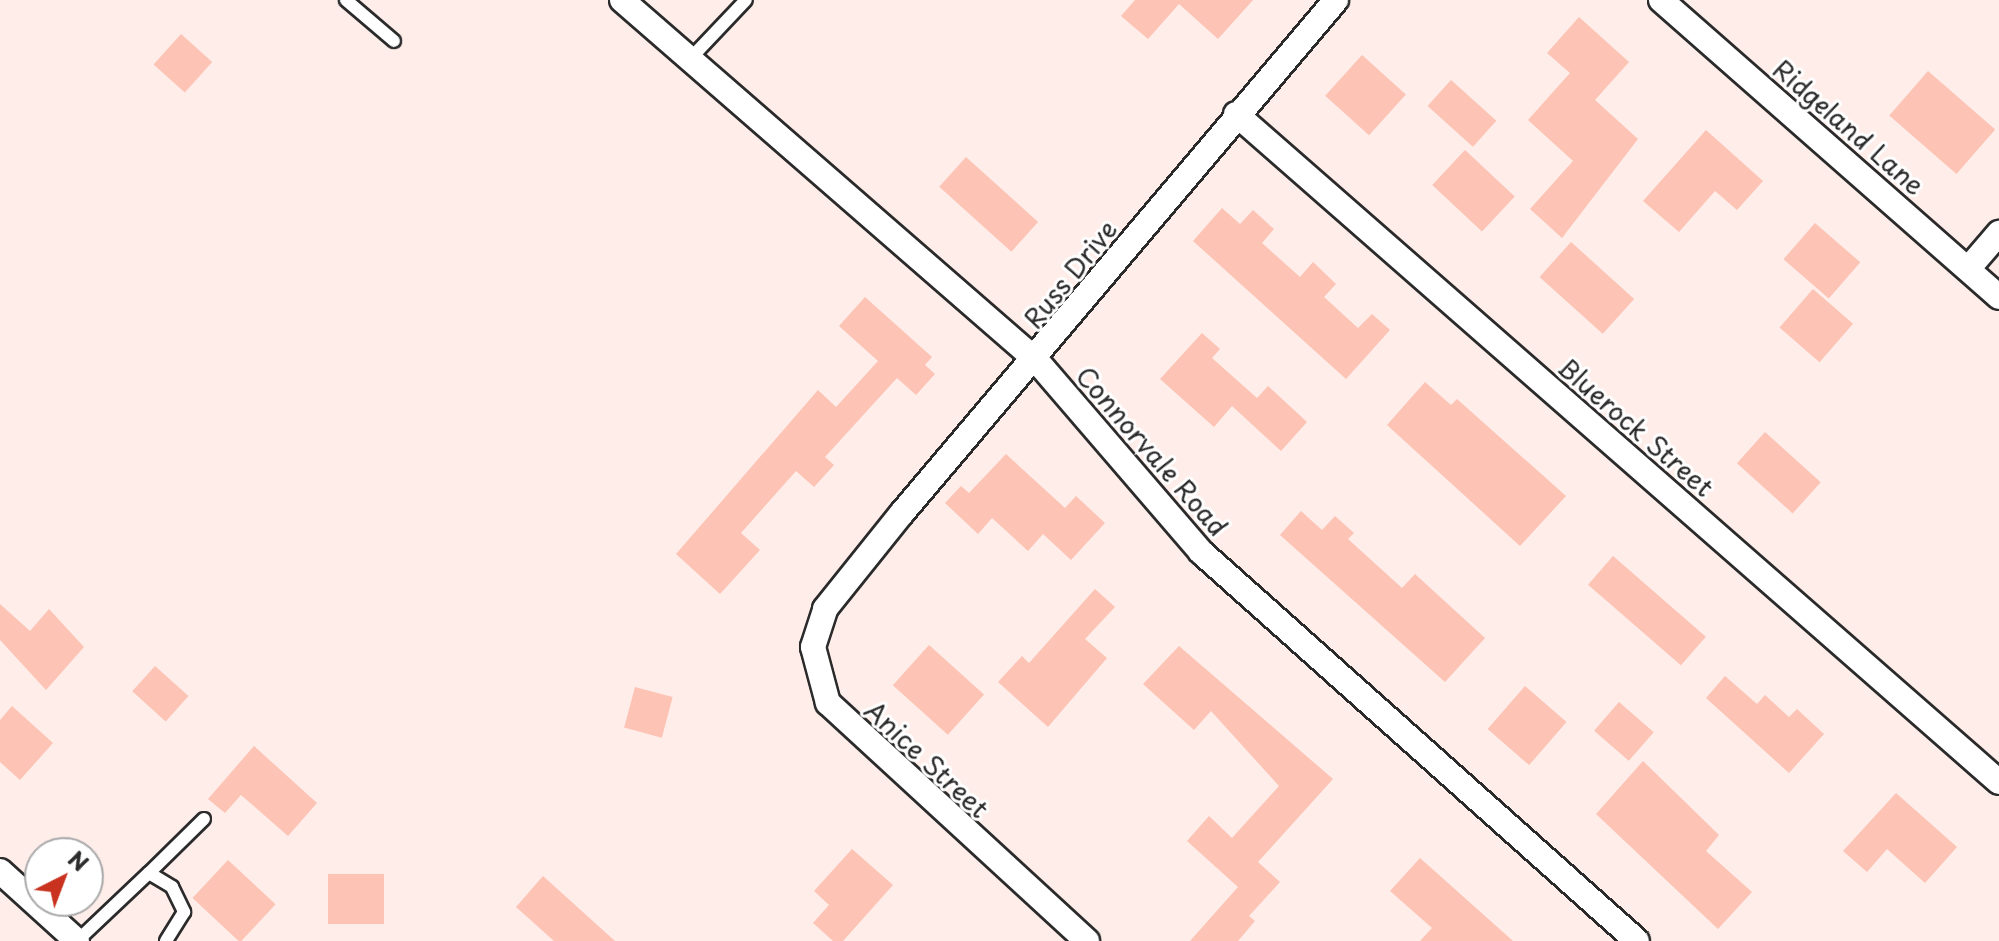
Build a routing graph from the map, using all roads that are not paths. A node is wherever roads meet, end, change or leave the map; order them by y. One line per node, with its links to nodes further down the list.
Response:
1 (346, 0): 6 (lane)
2 (622, 0): 7 (street, Connorvale Road)
3 (746, 0): 7 (lane)
4 (1336, 0): 8 (street, Russ Drive)
5 (1661, 0): 10 (street, Ridgeland Lane)
6 (394, 41)
7 (690, 59): 12 (street, Connorvale Road)
8 (1236, 114): 12 (street, Russ Drive); 14 (street, Bluerock Street)
9 (1999, 233): 10 (street)
10 (1968, 269): 11 (street, Ridgeland Lane)
11 (1999, 297)
12 (1036, 360): 13 (street, Russ Drive); 21 (street, Connorvale Road)
13 (846, 583): 20 (street, Anice Street)
14 (1999, 782)
15 (204, 819): 17 (lane)
16 (0, 871): 18 (street)
17 (149, 873): 18 (lane); 19 (lane)
18 (77, 941)
19 (166, 941)
20 (1087, 941)
21 (1637, 941)

